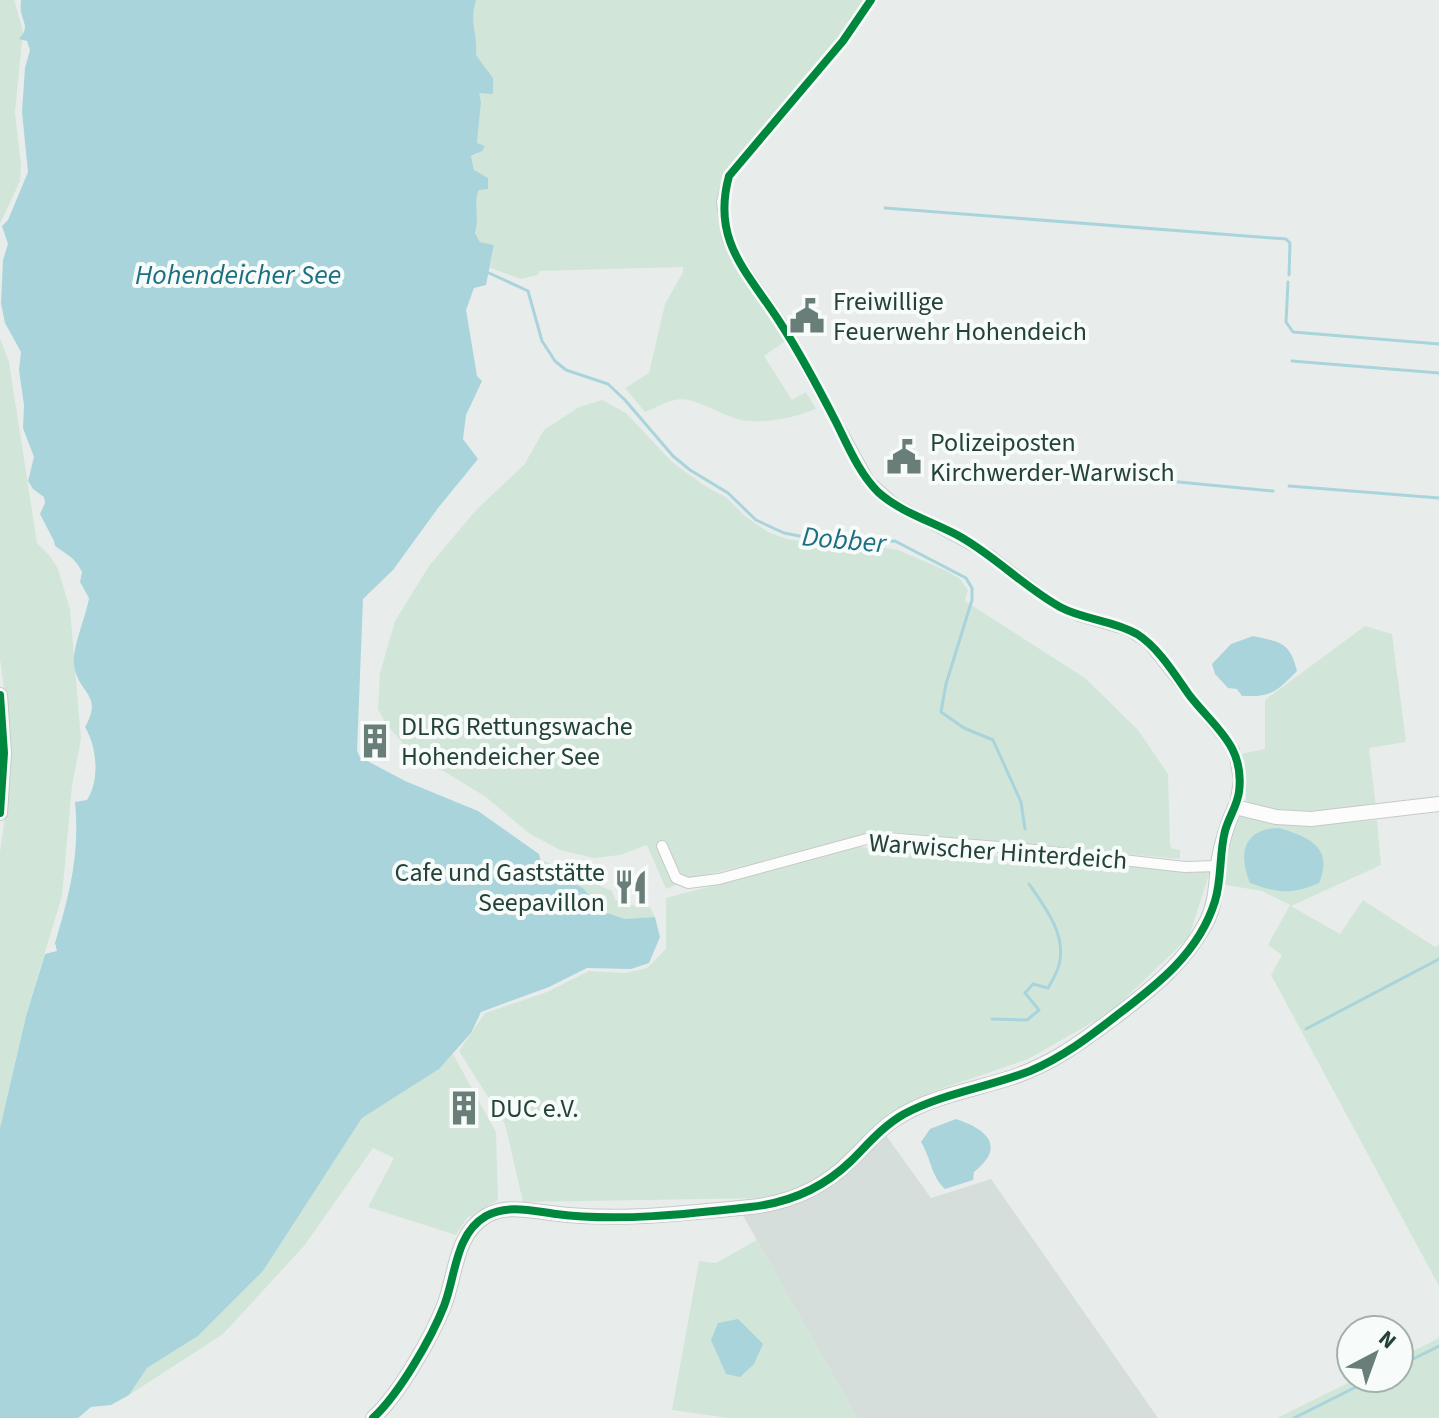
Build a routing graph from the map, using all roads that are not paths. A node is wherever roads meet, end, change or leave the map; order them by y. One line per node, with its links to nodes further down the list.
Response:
1 (871, 0): 4 (street)
2 (0, 695): 5 (street)
3 (1439, 804): 4 (street)
4 (1235, 807): 7 (street)
5 (0, 813)
6 (662, 846): 7 (street, Warwischer Hinterdeich)
7 (1218, 866): 8 (street)
8 (373, 1418)

